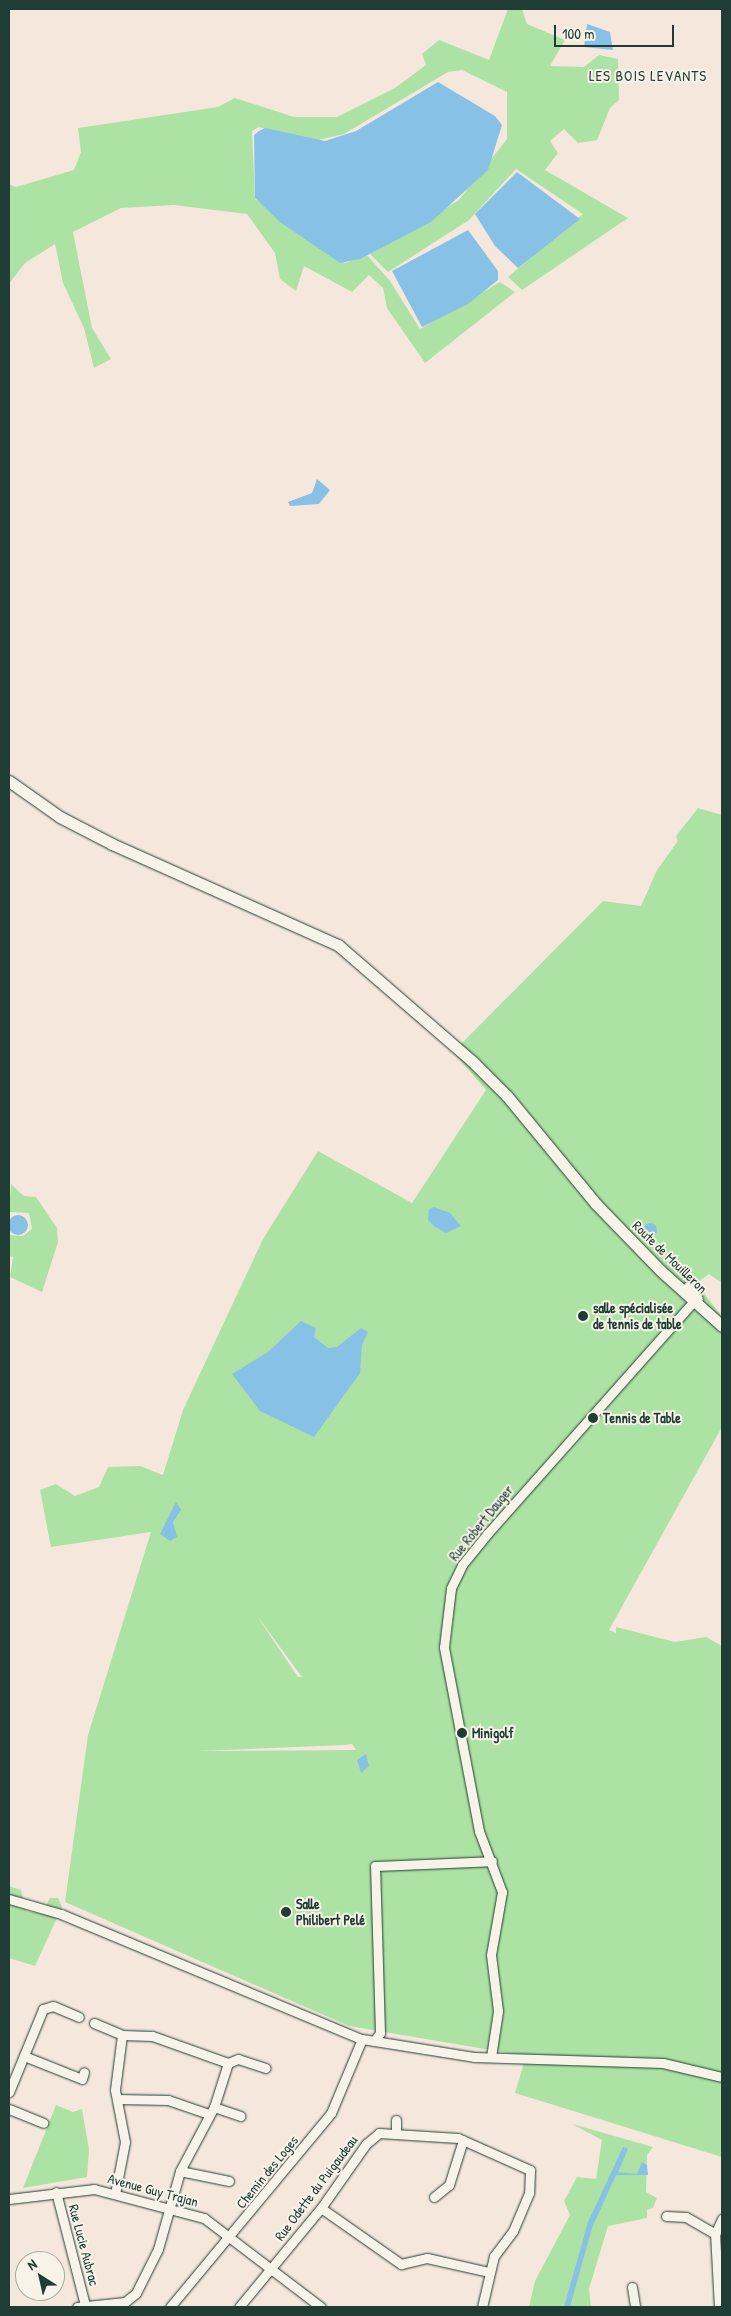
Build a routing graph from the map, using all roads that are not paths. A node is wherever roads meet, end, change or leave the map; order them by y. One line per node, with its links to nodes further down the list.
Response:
1 (9, 781): 2 (street)
2 (615, 1224): 3 (street, Route de Mouilleron); 4 (street, Route de Mouilleron)
3 (688, 1286): 4 (street); 5 (street, Route de Mouilleron)
4 (695, 1300): 6 (street); 7 (street, Route de Mouilleron); 8 (street, Rue Robert Dauger)
5 (722, 1316)
6 (722, 1321)
7 (722, 1326)
8 (492, 1862): 14 (street); 16 (street, Rue Robert Dauger)
9 (9, 1898): 13 (street)
10 (79, 2017): 15 (street)
11 (94, 2023): 12 (street)
12 (122, 2035): 17 (street); 22 (street)
13 (362, 2039): 14 (street); 41 (street, Chemin des Loges)
14 (374, 2041): 16 (street)
15 (24, 2056): 19 (street); 21 (street)
16 (491, 2057): 20 (street)
17 (228, 2063): 18 (street); 24 (street)
18 (266, 2068)
19 (84, 2072)
20 (722, 2077)
21 (9, 2092)
22 (118, 2099): 24 (street); 33 (street)
23 (9, 2109): 27 (street)
24 (212, 2111): 25 (street); 30 (street)
25 (240, 2116)
26 (396, 2120): 28 (street)
27 (43, 2123)
28 (396, 2134): 29 (street, Rue Odette du Puigaudeau); 36 (street, Rue Odette du Puigaudeau)
29 (463, 2140): 34 (street); 43 (street, Rue Odette du Puigaudeau)
30 (180, 2171): 31 (street); 37 (street)
31 (229, 2181)
32 (56, 2192): 33 (street, Avenue Guy Trajan); 35 (street, Avenue Guy Trajan); 45 (street, Rue Lucie Aubrac)
33 (115, 2194): 37 (street, Avenue Guy Trajan)
34 (434, 2197)
35 (9, 2199)
36 (321, 2208): 42 (street, Rue Odette du Puigaudeau); 43 (street)
37 (170, 2209): 41 (street, Avenue Guy Trajan); 45 (street)
38 (666, 2216): 40 (street)
39 (722, 2219): 40 (street)
40 (715, 2234): 51 (street)
41 (232, 2236): 42 (street, Avenue Guy Trajan); 46 (street, Chemin des Loges)
42 (273, 2269): 47 (street, Rue Odette du Puigaudeau); 48 (street, Avenue Guy Trajan)
43 (489, 2272): 49 (street, Rue Odette du Puigaudeau)
44 (632, 2287): 50 (street)
45 (81, 2306)
46 (170, 2307)
47 (240, 2307)
48 (321, 2307)
49 (482, 2307)
50 (634, 2307)
51 (719, 2307)

